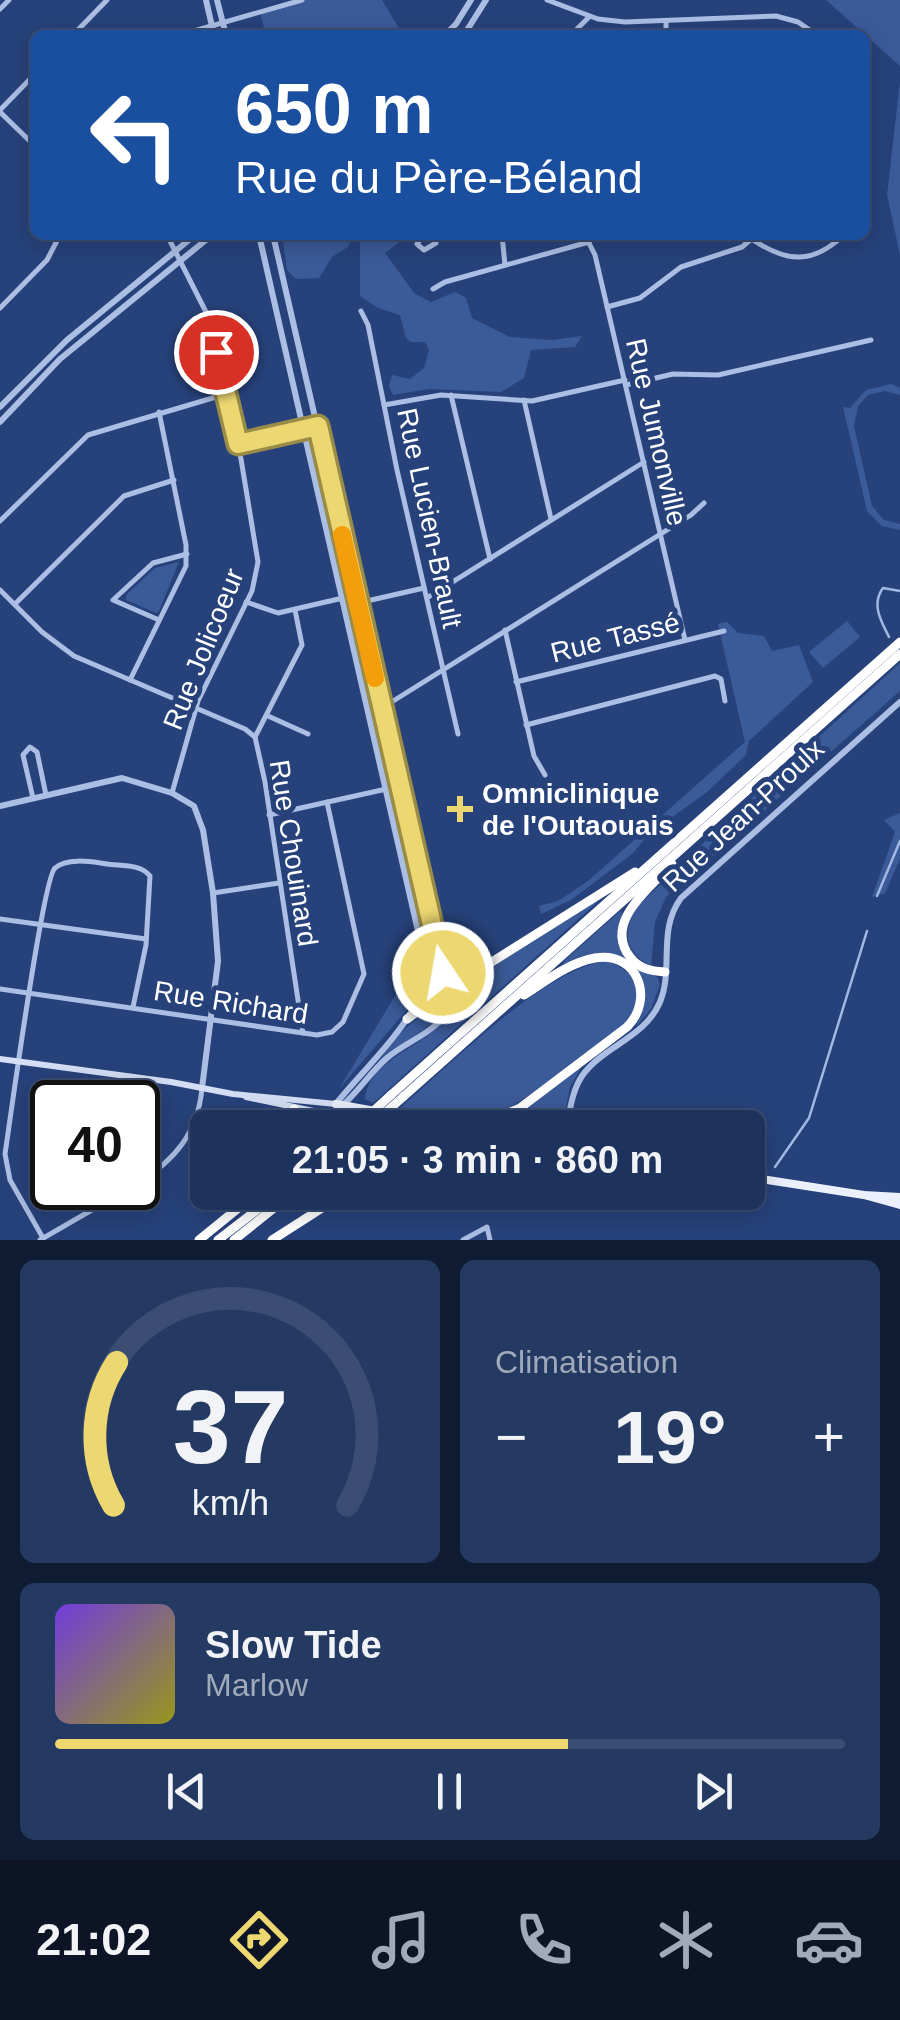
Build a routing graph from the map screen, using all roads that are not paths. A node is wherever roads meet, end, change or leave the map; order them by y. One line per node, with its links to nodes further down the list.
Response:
1 (9, 0): 10 (street)
2 (107, 0): 15 (street)
3 (206, 0): 14 (street)
4 (217, 0): 13 (street)
5 (302, 0): 9 (street)
6 (471, 0): 19 (street)
7 (486, 0): 20 (street)
8 (552, 1): 11 (street)
9 (292, 2): 13 (street)
10 (0, 9)
11 (588, 17): 12 (street); 21 (street)
12 (666, 21): 22 (street); 23 (street)
13 (223, 22): 14 (street); 18 (street)
14 (212, 26): 16 (street); 17 (street)
15 (78, 30)
16 (198, 30)
17 (213, 30)
18 (225, 30)
19 (450, 30)
20 (467, 30)
21 (576, 30)
22 (666, 30)
23 (810, 30)
24 (30, 79): 25 (street)
25 (0, 111): 26 (street)
26 (30, 141)
27 (57, 240): 44 (street)
28 (168, 240): 40 (street, Rue Jolicoeur)
29 (189, 240): 40 (street)
30 (206, 240): 41 (street)
31 (260, 240): 59 (street)
32 (274, 240): 58 (street)
33 (420, 240): 34 (street)
34 (436, 240)
35 (502, 240): 42 (street)
36 (751, 240): 45 (street)
37 (757, 240): 38 (street)
38 (838, 240)
39 (589, 242): 42 (street); 45 (street, Rue Jumonville)
40 (174, 252): 41 (street, Rue Jolicoeur); 48 (street)
41 (180, 261): 49 (street); 51 (street, Rue Jolicoeur)
42 (505, 265): 43 (street)
43 (433, 289)
44 (0, 308)
45 (607, 308): 50 (street, Rue Jumonville)
46 (360, 312): 54 (street, Rue Lucien-Brault)
47 (871, 340): 50 (street)
48 (40, 365): 49 (street); 55 (street)
49 (47, 372): 57 (street)
50 (625, 382): 53 (street); 61 (street, Rue Jumonville)
51 (226, 394): 56 (street); 60 (street, Rue Jolicoeur)
52 (451, 395): 53 (street); 54 (street); 68 (street)
53 (524, 400): 65 (street)
54 (384, 405): 69 (street, Rue Lucien-Brault)
55 (0, 408)
56 (159, 412): 62 (street); 64 (street)
57 (0, 422)
58 (318, 426): 59 (street); 74 (street)
59 (304, 429): 60 (street); 71 (street)
60 (238, 444): 73 (street, Rue Jolicoeur)
61 (644, 462): 65 (street); 66 (street, Rue Jumonville)
62 (174, 480): 67 (street); 75 (street)
63 (704, 502): 66 (street)
64 (0, 520)
65 (552, 520): 68 (street)
66 (660, 534): 78 (street); 80 (street, Rue Jumonville)
67 (187, 554): 77 (street); 77 (street)
68 (490, 559): 72 (street)
69 (424, 588): 72 (street, Rue Lucien-Brault); 74 (street)
70 (0, 590): 75 (street, Rue Chouinard)
71 (343, 598): 74 (street); 76 (street); 85 (street)
72 (427, 598): 84 (street, Rue Lucien-Brault)
73 (246, 602): 76 (street); 90 (street, Rue Jolicoeur)
74 (358, 603): 83 (street)
75 (15, 604): 86 (street, Rue Chouinard)
76 (295, 610): 93 (street)
77 (159, 620): 86 (street)
78 (505, 630): 84 (street); 87 (street)
79 (724, 630): 80 (street, Rue Tassé)
80 (685, 640): 87 (street, Rue Tassé)
81 (900, 642): 108 (highway)
82 (900, 654): 107 (highway)
83 (373, 669): 85 (street); 91 (street)
84 (443, 669): 91 (street); 96 (street, Rue Lucien-Brault)
85 (361, 672): 92 (street)
86 (130, 680): 90 (street, Rue Chouinard)
87 (516, 682): 94 (street)
88 (725, 701): 94 (street)
89 (900, 702): 116 (street, Rue Jean-Proulx)
90 (195, 708): 97 (street, Rue Chouinard); 101 (street, Rue Jolicoeur)
91 (382, 708): 92 (street); 99 (street)
92 (370, 711): 100 (street)
93 (268, 716): 95 (street); 97 (street)
94 (526, 725): 98 (street)
95 (308, 734)
96 (458, 734)
97 (255, 737): 106 (street, Rue Chouinard)
98 (545, 775)
99 (400, 786): 100 (street); 114 (street)
100 (386, 789): 104 (street); 122 (street)
101 (172, 792): 102 (street); 110 (street)
102 (46, 794): 103 (street); 103 (street)
103 (34, 798): 105 (street)
104 (326, 802): 106 (street); 124 (street, Rue Richard)
105 (0, 806)
106 (270, 815): 109 (street, Rue Chouinard)
107 (704, 828): 116 (highway); 121 (highway)
108 (658, 857): 115 (highway); 135 (highway, bridge)
109 (280, 883): 110 (street); 124 (street, Rue Chouinard)
110 (213, 893): 123 (street)
111 (0, 918): 112 (street)
112 (41, 924): 113 (street); 113 (street); 119 (street)
113 (146, 939): 120 (street)
114 (435, 940): 115 (highway); 118 (street)
115 (485, 965): 118 (highway)
116 (665, 972): 138 (street, Rue Jean-Proulx)
117 (0, 989): 119 (street, Rue Richard)
118 (446, 990): 122 (highway); 127 (street)
119 (30, 992): 120 (street, Rue Richard); 126 (street)
120 (133, 1007): 123 (street, Rue Richard)
121 (500, 1010): 136 (highway, bridge); 137 (highway)
122 (407, 1019): 130 (street)
123 (211, 1020): 124 (street, Rue Richard); 128 (street)
124 (303, 1033)
125 (0, 1059): 126 (main road)
126 (19, 1060): 128 (main road); 139 (street)
127 (359, 1086): 130 (street); 134 (street)
128 (202, 1088): 129 (main road); 140 (street)
129 (235, 1094): 130 (main road); 131 (main road)
130 (339, 1105): 133 (street); 134 (main road)
131 (294, 1109): 132 (main road)
132 (301, 1110)
133 (333, 1110)
134 (363, 1110)
135 (374, 1110)
136 (388, 1110)
137 (515, 1110)
138 (571, 1110)
139 (4, 1133): 142 (street)
140 (160, 1167)
141 (765, 1179): 144 (main road)
142 (10, 1180): 143 (street); 152 (street)
143 (3, 1184)
144 (864, 1195): 145 (main road); 146 (main road)
145 (900, 1197)
146 (900, 1205)
147 (92, 1210): 152 (street)
148 (236, 1210): 153 (highway)
149 (257, 1210): 154 (highway)
150 (272, 1210): 155 (highway)
151 (318, 1210): 156 (highway)
152 (42, 1239)
153 (198, 1240)
154 (218, 1240)
155 (234, 1240)
156 (272, 1240)
157 (463, 1240): 158 (street)
158 (490, 1240)

